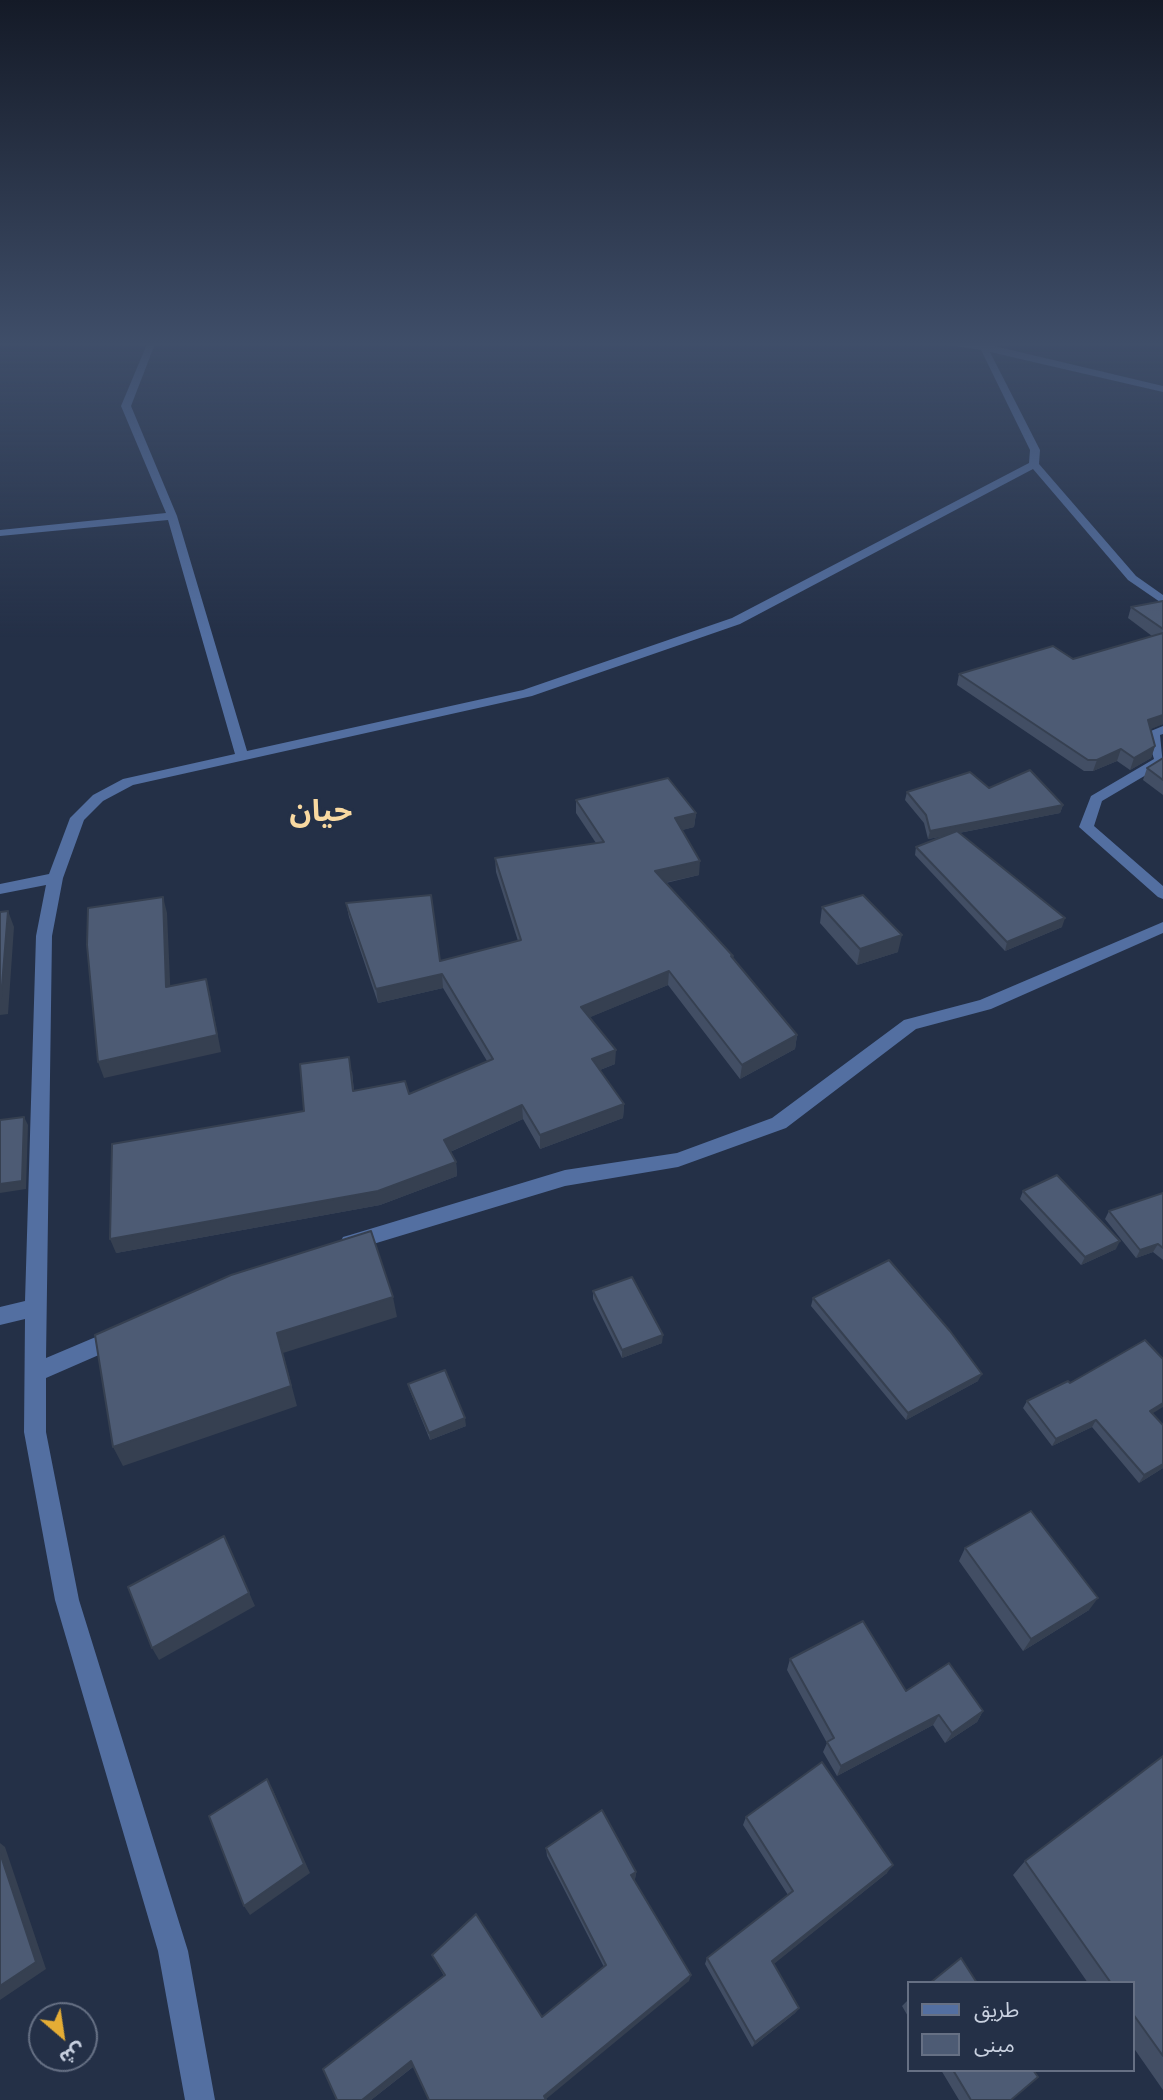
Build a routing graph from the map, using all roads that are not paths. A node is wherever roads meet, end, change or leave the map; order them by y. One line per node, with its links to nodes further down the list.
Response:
1 (141, 442): 4 (street)
2 (1031, 442): 3 (street)
3 (1034, 464): 6 (street); 8 (street)
4 (172, 516): 5 (street); 8 (street)
5 (0, 533)
6 (1163, 600)
7 (1163, 730): 11 (street)
8 (242, 756): 9 (street)
9 (55, 878): 10 (street); 14 (street)
10 (0, 889)
11 (1163, 894)
12 (1163, 926): 13 (street)
13 (337, 1247)
14 (35, 1307): 15 (street); 17 (street)
15 (0, 1316)
16 (135, 1329): 17 (street)
17 (35, 1373): 18 (street)
18 (200, 2100)

